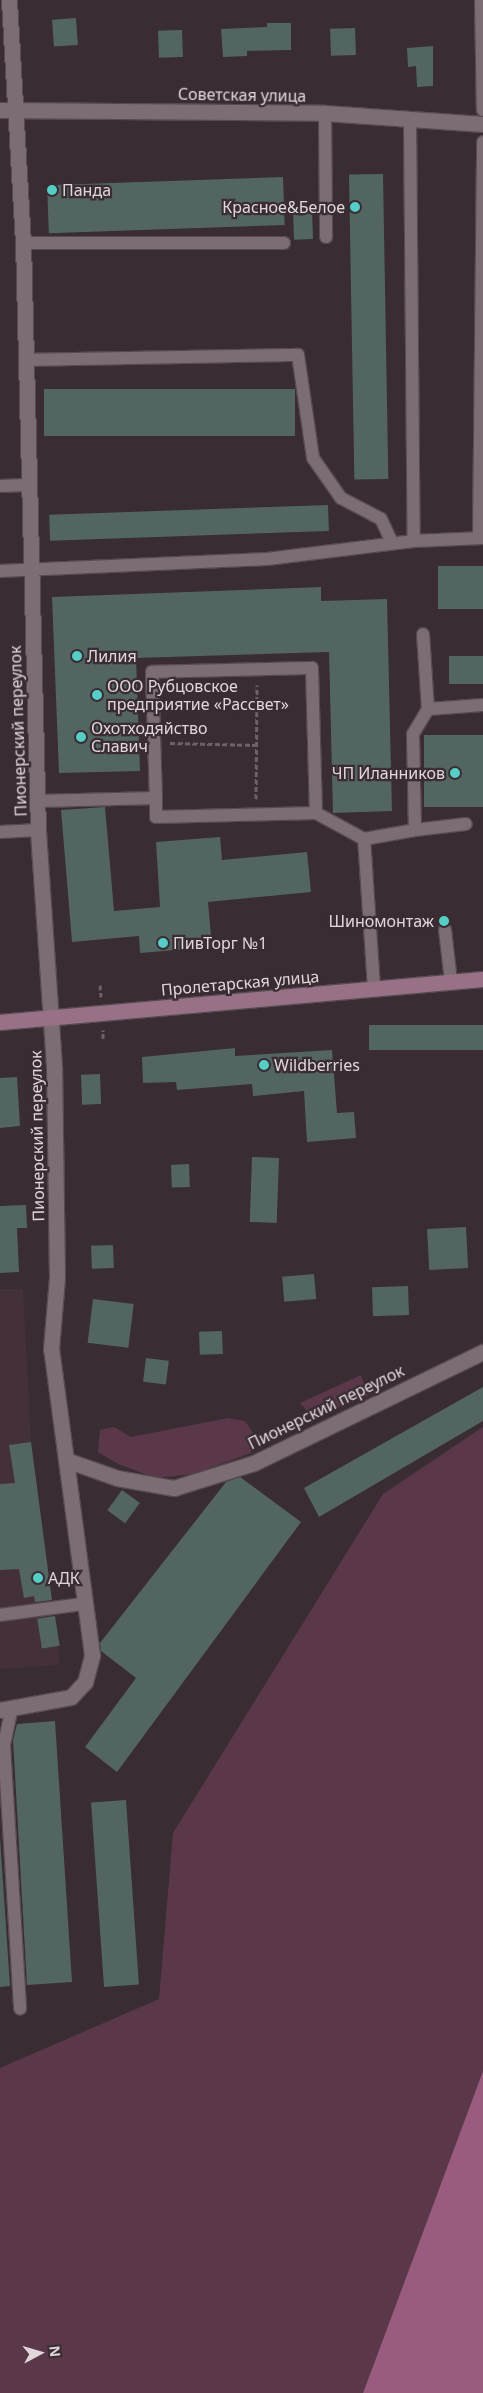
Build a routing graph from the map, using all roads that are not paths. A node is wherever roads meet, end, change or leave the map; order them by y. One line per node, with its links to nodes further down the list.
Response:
1 (9, 0): 4 (street, Пионерский переулок)
2 (482, 0): 5 (lane)
3 (0, 110): 4 (street, Советская улица)
4 (18, 110): 6 (street, Советская улица); 11 (street, Пионерский переулок)
5 (483, 110)
6 (325, 113): 7 (street, Советская улица); 10 (lane)
7 (410, 120): 8 (street, Советская улица); 17 (lane)
8 (483, 124)
9 (483, 142): 16 (lane)
10 (326, 238)
11 (23, 243): 12 (lane); 13 (street, Пионерский переулок)
12 (284, 243)
13 (27, 360): 14 (street, Пионерский переулок); 18 (lane)
14 (28, 485): 15 (lane); 19 (street, Пионерский переулок)
15 (0, 486)
16 (481, 538): 17 (lane)
17 (414, 541): 18 (lane)
18 (392, 544): 19 (lane)
19 (30, 567): 20 (lane); 25 (street, Пионерский переулок)
20 (0, 571)
21 (423, 634): 23 (lane)
22 (483, 705): 23 (lane)
23 (428, 709): 29 (lane)
24 (156, 798): 25 (lane); 26 (lane); 26 (lane)
25 (39, 801): 28 (street, Пионерский переулок)
26 (316, 813): 31 (lane)
27 (466, 824): 29 (lane)
28 (38, 830): 30 (lane); 36 (street, Пионерский переулок)
29 (414, 830): 31 (lane)
30 (0, 832)
31 (364, 839): 35 (lane)
32 (445, 930): 34 (lane)
33 (483, 979): 34 (main road, Пролетарская улица)
34 (451, 982): 35 (main road, Пролетарская улица)
35 (374, 988): 36 (main road, Пролетарская улица)
36 (52, 1020): 37 (main road, Пролетарская улица); 39 (street, Пионерский переулок)
37 (0, 1022)
38 (483, 1352): 39 (street, Пионерский переулок)
39 (66, 1460): 40 (street, Пионерский переулок)
40 (82, 1604): 41 (lane); 42 (street, Пионерский переулок)
41 (0, 1615)
42 (6, 1709): 43 (lane)
43 (20, 2009)

